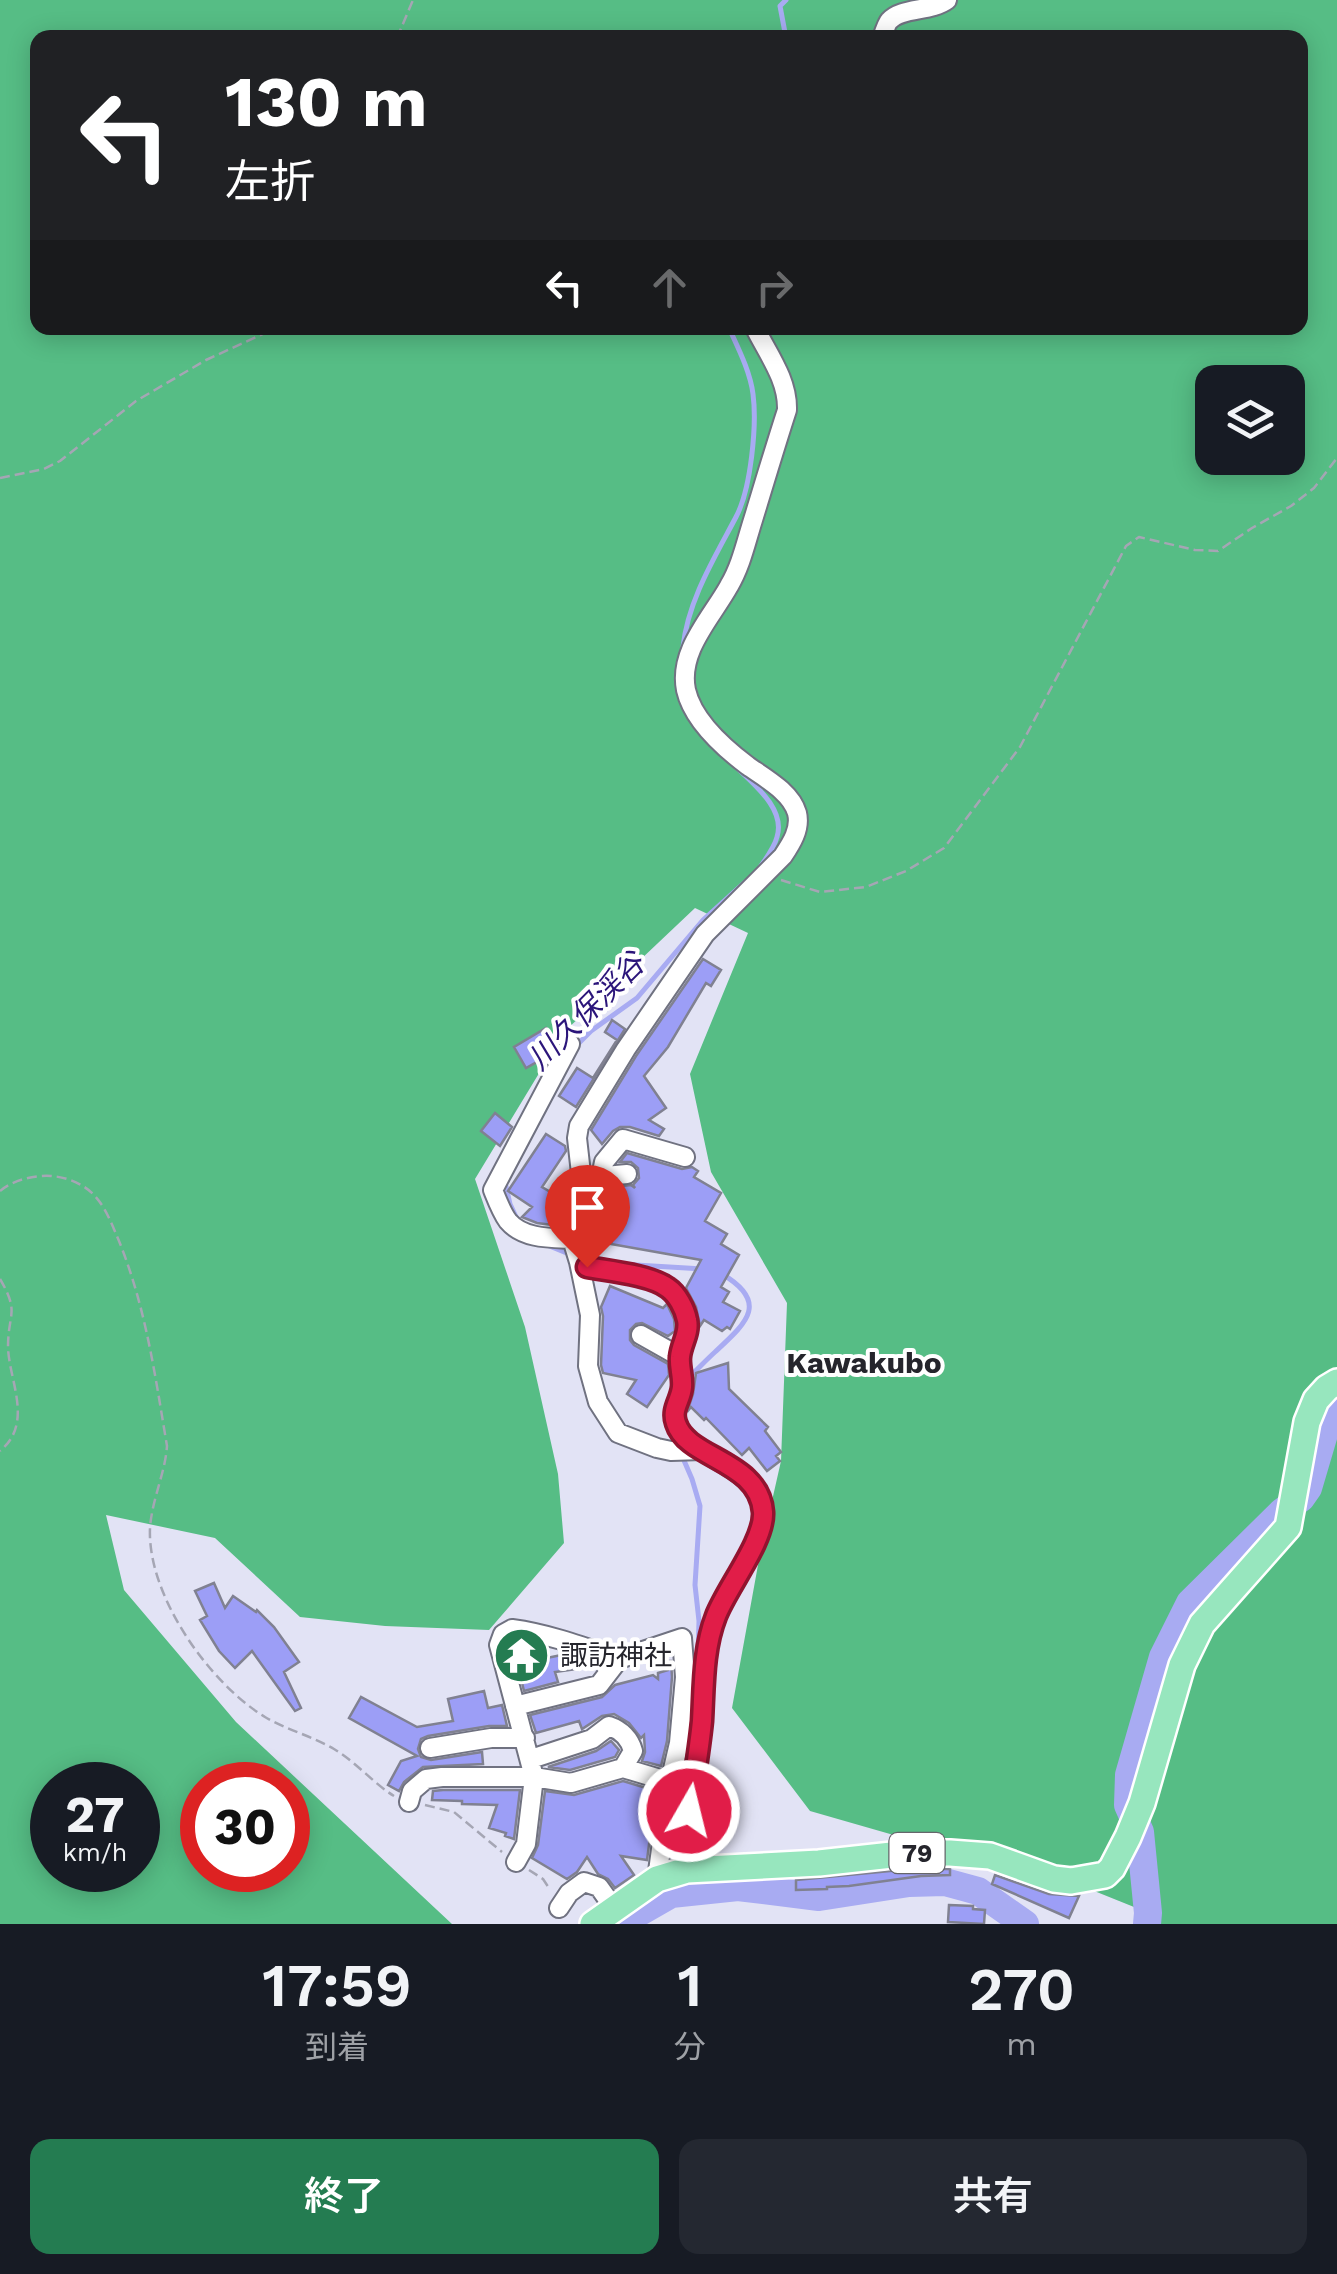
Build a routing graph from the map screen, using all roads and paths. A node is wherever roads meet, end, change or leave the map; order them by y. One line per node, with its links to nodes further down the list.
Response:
1 (413, 0): 3 (path)
2 (947, 0): 4 (street)
3 (400, 30)
4 (885, 30)
5 (261, 335): 8 (path)
6 (758, 335): 13 (street)
7 (1337, 458): 9 (path)
8 (0, 478)
9 (796, 883)
10 (570, 1044): 15 (street)
11 (685, 1157): 13 (street)
12 (627, 1174): 13 (street)
13 (592, 1177): 15 (street)
14 (0, 1191): 31 (path)
15 (572, 1239): 16 (street)
16 (579, 1262): 19 (street); 21 (street)
17 (0, 1279): 22 (path)
18 (641, 1335): 19 (street)
19 (680, 1357): 21 (street)
20 (1337, 1382): 33 (main road, 79)
21 (703, 1450): 26 (street)
22 (0, 1451)
23 (619, 1660): 24 (street); 24 (street); 26 (street)
24 (515, 1706): 25 (street)
25 (525, 1738): 27 (street); 28 (street)
26 (689, 1744): 30 (street); 33 (street)
27 (430, 1748)
28 (532, 1768): 29 (street); 29 (street); 31 (street); 32 (street)
29 (623, 1768): 30 (street)
30 (670, 1782): 33 (street)
31 (409, 1802): 32 (path)
32 (516, 1862): 34 (path)
33 (672, 1874): 35 (main road)
34 (559, 1908): 35 (street)
35 (614, 1908): 36 (main road)
36 (592, 1924)

